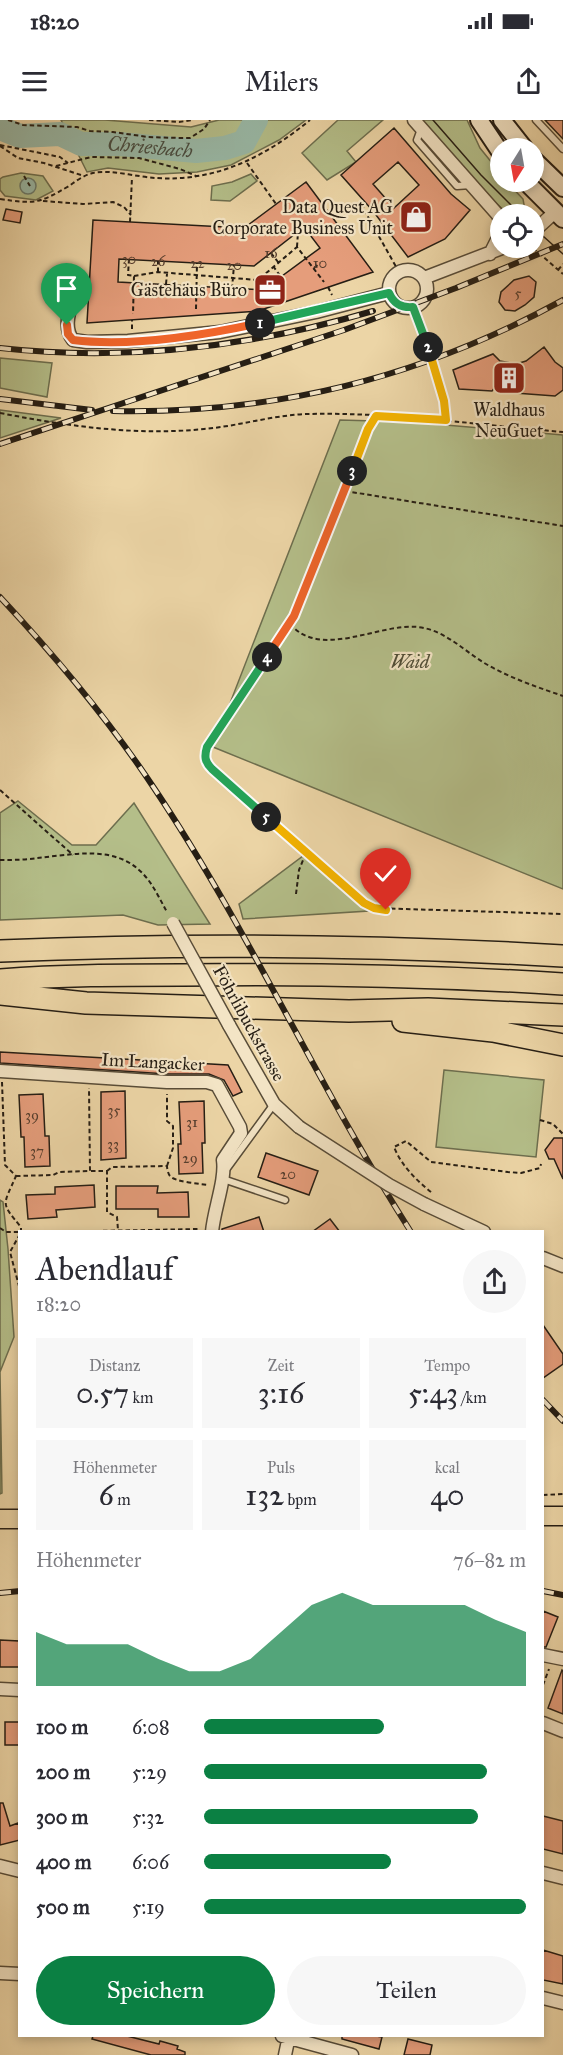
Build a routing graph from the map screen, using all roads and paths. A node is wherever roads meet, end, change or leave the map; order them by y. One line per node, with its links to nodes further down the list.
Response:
1 (8, 120): 4 (path)
2 (149, 120): 3 (path)
3 (193, 120)
4 (210, 120)
5 (310, 120): 15 (path)
6 (479, 120): 10 (main road)
7 (502, 120): 11 (main road)
8 (536, 120): 13 (lane)
9 (418, 124): 29 (street)
10 (491, 138)
11 (516, 138)
12 (0, 146): 14 (path); 16 (path)
13 (563, 149)
14 (68, 163): 16 (path); 20 (path)
15 (247, 163): 20 (path); 28 (path)
16 (56, 166): 19 (path)
17 (544, 169): 23 (main road)
18 (24, 176): 22 (path)
19 (85, 176): 21 (path); 26 (path)
20 (197, 176): 21 (path)
21 (132, 177): 31 (path)
22 (30, 186)
23 (563, 188)
24 (537, 192): 30 (main road)
25 (0, 199): 26 (path)
26 (43, 201): 31 (path)
27 (365, 202): 49 (path)
28 (276, 204)
29 (490, 206)
30 (560, 212): 33 (street)
31 (130, 215): 32 (path)
32 (130, 222)
33 (544, 224)
34 (298, 232): 35 (path)
35 (297, 247): 41 (path); 47 (path)
36 (271, 253): 41 (path)
37 (490, 254): 57 (street)
38 (544, 258): 48 (path)
39 (129, 259): 54 (path)
40 (158, 261): 50 (path)
41 (278, 262): 46 (path)
42 (197, 263): 53 (path)
43 (320, 263): 47 (path)
44 (563, 264): 48 (path)
45 (234, 265): 56 (path)
46 (273, 266): 55 (path); 58 (path)
47 (314, 268): 59 (path)
48 (558, 270): 52 (path)
49 (399, 272): 57 (street); 63 (street)
50 (158, 273): 51 (path); 54 (path)
51 (167, 274): 53 (path); 60 (path)
52 (563, 274)
53 (197, 275): 56 (path); 68 (path)
54 (134, 276): 65 (path)
55 (281, 277)
56 (233, 278): 58 (path); 61 (path)
57 (424, 278): 67 (street)
58 (258, 280): 66 (path)
59 (324, 282)
60 (166, 284)
61 (232, 289)
62 (74, 292): 63 (street)
63 (389, 293): 67 (street)
64 (126, 294): 65 (path)
65 (133, 294): 69 (path)
66 (264, 301)
67 (413, 307): 72 (path)
68 (196, 309)
69 (133, 314)
70 (0, 413): 71 (path)
71 (376, 416): 72 (path); 74 (path)
72 (446, 420): 73 (path)
73 (563, 432)
74 (345, 491): 75 (path); 76 (path)
75 (563, 526)
76 (290, 624): 77 (path); 79 (path)
77 (563, 696)
78 (0, 790): 80 (path)
79 (306, 853): 82 (path); 83 (path)
80 (73, 855): 81 (path); 84 (path)
81 (0, 860)
82 (296, 894)
83 (563, 914)
84 (173, 923): 96 (street, Föhrlibuckstrasse, bridge)
85 (0, 951): 86 (highway)
86 (563, 956)
87 (0, 980): 88 (highway)
88 (563, 984)
89 (0, 994): 90 (highway)
90 (349, 1011): 91 (highway); 92 (highway)
91 (563, 1015)
92 (563, 1044)
93 (1, 1071): 94 (street, Im Langacker); 103 (path)
94 (167, 1082): 100 (path); 104 (street, Im Langacker)
95 (89, 1092): 101 (path)
96 (274, 1104): 104 (lane); 111 (street, Föhrlibuckstrasse, bridge)
97 (540, 1120): 98 (path)
98 (563, 1134)
99 (541, 1164): 105 (path)
100 (167, 1166): 102 (path); 104 (path)
101 (90, 1171): 102 (path); 103 (path)
102 (106, 1171): 109 (path)
103 (16, 1176): 108 (path)
104 (223, 1178): 106 (lane); 110 (street, Im Langacker)
105 (436, 1196)
106 (285, 1200)
107 (0, 1228): 112 (path)
108 (20, 1230)
109 (118, 1230)
110 (212, 1230)
111 (480, 1230)
112 (18, 1233)
113 (18, 1237): 116 (path)
114 (544, 1257): 115 (street)
115 (563, 1266)
116 (18, 1282)
117 (563, 1494): 118 (path)
118 (544, 1495)
119 (544, 1516): 120 (main road)
120 (563, 1516)
121 (0, 1519): 122 (main road)
122 (18, 1519)
123 (553, 1657): 124 (path)
124 (544, 1682)
125 (0, 1689): 126 (street)
126 (18, 1690)
127 (544, 1724): 128 (street)
128 (563, 1731)
129 (0, 1866): 130 (street)
130 (18, 1870)
131 (544, 1873): 132 (street)
132 (563, 1878)
133 (0, 1973): 134 (street)
134 (18, 1974)
135 (544, 1998): 136 (street)
136 (563, 2003)
137 (287, 2037): 139 (street)
138 (290, 2037): 140 (street)
139 (285, 2055)
140 (352, 2055)

